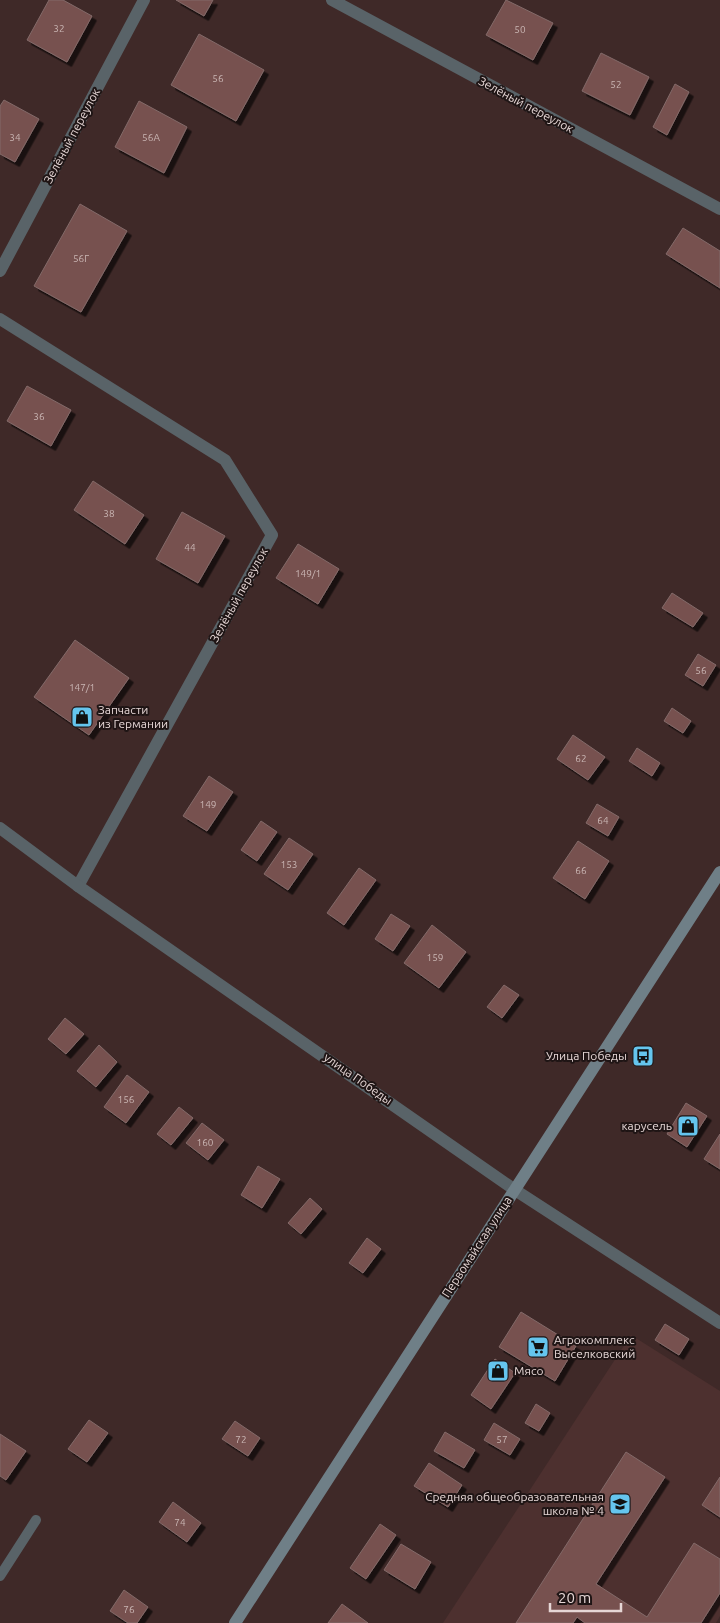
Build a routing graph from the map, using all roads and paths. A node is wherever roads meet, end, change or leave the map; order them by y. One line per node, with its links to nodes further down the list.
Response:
1 (144, 0): 4 (street, Зелёный переулок)
2 (332, 0): 3 (street, Зелёный переулок)
3 (720, 209)
4 (0, 272)
5 (0, 319): 8 (street, Зелёный переулок)
6 (0, 828): 8 (street, улица Победы)
7 (720, 872): 9 (main road, Первомайская улица)
8 (78, 886): 9 (street, улица Победы)
9 (515, 1190): 10 (street, улица Победы); 13 (main road, Первомайская улица)
10 (720, 1323)
11 (36, 1520): 12 (lane)
12 (0, 1576)
13 (235, 1623)

